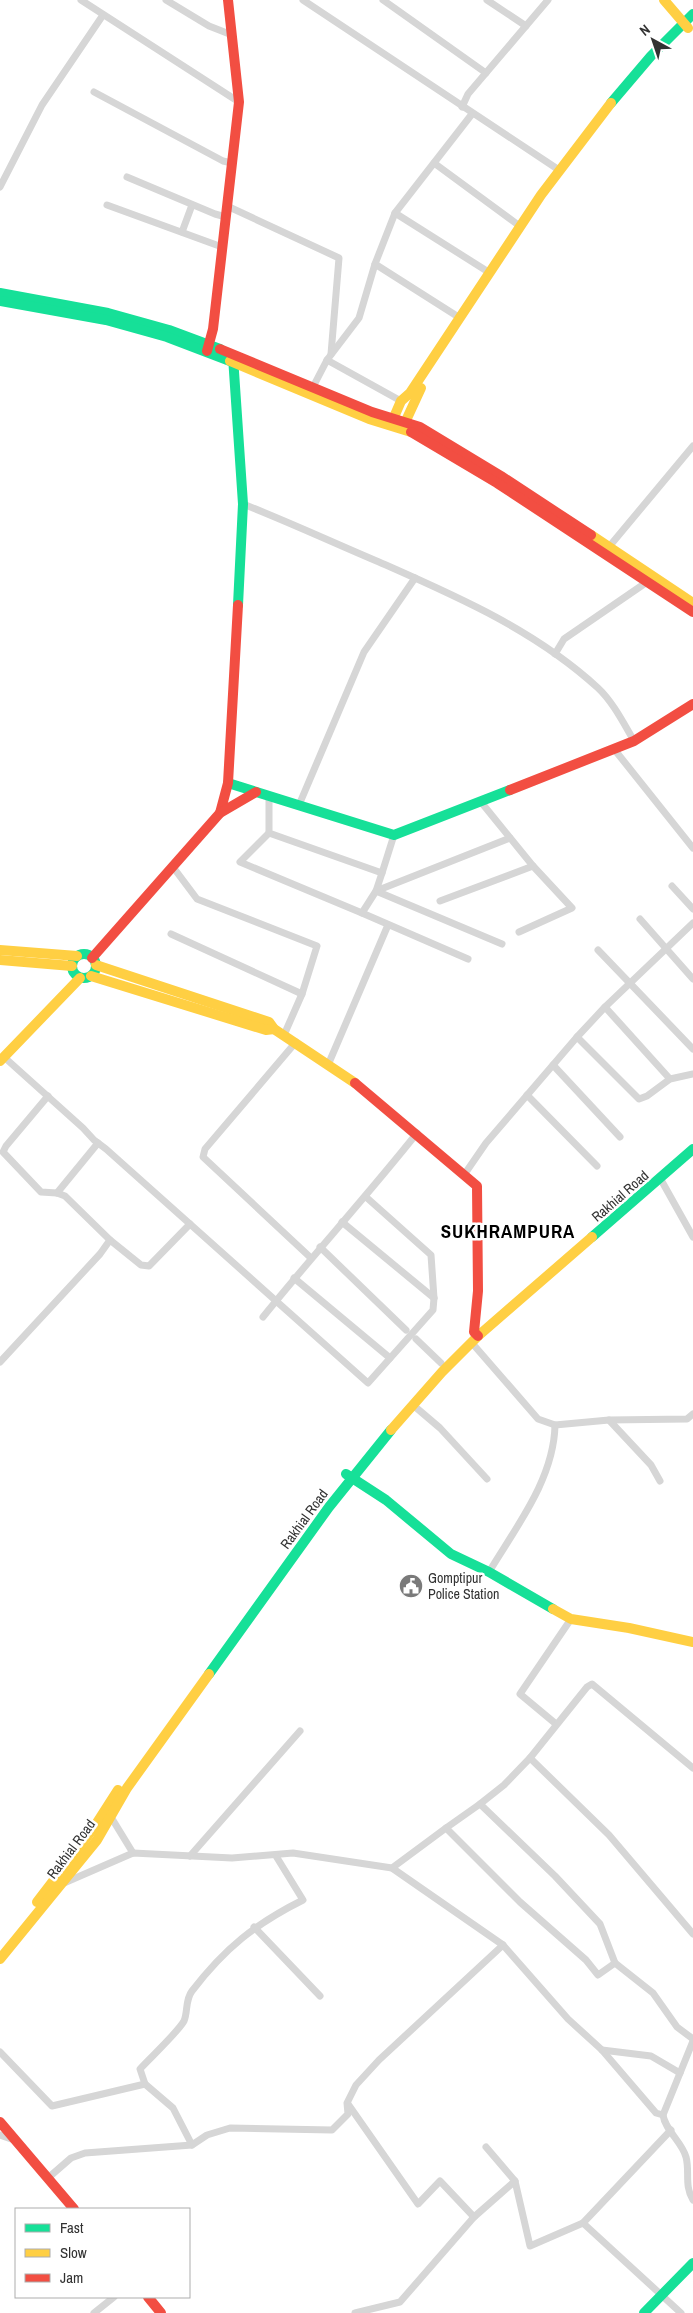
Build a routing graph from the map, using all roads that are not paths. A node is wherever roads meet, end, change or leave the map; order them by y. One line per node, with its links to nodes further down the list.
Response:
1 (81, 0): 10 (street)
2 (166, 0): 13 (street)
3 (228, 0): 13 (street)
4 (303, 0): 17 (street)
5 (383, 0): 14 (street)
6 (486, 0): 11 (street)
7 (548, 0): 11 (street)
8 (664, 0): 12 (street)
9 (693, 14): 12 (street)
10 (103, 15): 16 (street); 23 (street)
11 (526, 26): 14 (street)
12 (689, 28): 21 (street); 40 (street)
13 (232, 35): 16 (street)
14 (486, 73): 17 (street)
15 (94, 92): 19 (street)
16 (239, 102): 19 (street)
17 (462, 107): 18 (street)
18 (472, 114): 20 (street); 21 (street)
19 (232, 163): 26 (street)
20 (434, 163): 27 (street); 29 (street)
21 (559, 170): 29 (street)
22 (127, 177): 25 (street)
23 (0, 187)
24 (107, 205): 30 (street)
25 (192, 205): 28 (street); 30 (street)
26 (227, 206): 28 (street); 38 (street)
27 (395, 213): 32 (street); 33 (street)
28 (226, 217): 31 (street)
29 (521, 227): 33 (street)
30 (182, 232): 31 (street)
31 (222, 247): 37 (street)
32 (375, 264): 36 (street); 38 (street)
33 (490, 273): 36 (street)
34 (0, 293): 37 (street)
35 (0, 301): 37 (street)
36 (460, 318): 40 (street)
37 (208, 348): 39 (street)
38 (329, 357): 41 (street); 42 (street)
39 (233, 358): 41 (street); 43 (street); 46 (street)
40 (436, 360): 42 (street); 44 (street)
41 (313, 387): 43 (street)
42 (401, 401): 43 (street)
43 (392, 422): 44 (street)
44 (404, 426): 47 (street); 49 (street)
45 (693, 446): 47 (street)
46 (243, 504): 48 (street); 56 (street)
47 (608, 548): 50 (street)
48 (414, 578): 52 (street); 60 (street)
49 (647, 582): 51 (street); 52 (street)
50 (693, 603)
51 (693, 612)
52 (555, 654): 54 (street)
53 (692, 705): 54 (street)
54 (634, 742): 55 (street)
55 (614, 750): 59 (street); 65 (street)
56 (228, 783): 57 (street); 61 (street)
57 (256, 792): 58 (street); 61 (street)
58 (268, 796): 60 (street); 62 (street)
59 (480, 802): 63 (street); 64 (street)
60 (299, 805): 63 (street)
61 (220, 813): 66 (street)
62 (269, 833): 68 (street); 73 (street)
63 (394, 835): 68 (street)
64 (510, 838): 67 (street); 70 (street)
65 (693, 848)
66 (173, 866): 86 (street); 91 (street)
67 (533, 866): 71 (street); 77 (street)
68 (382, 873): 70 (street)
69 (672, 886): 72 (street)
70 (376, 891): 73 (street); 79 (street)
71 (440, 901)
72 (693, 909)
73 (362, 913): 76 (street)
74 (640, 919): 82 (street)
75 (693, 923): 82 (street)
76 (388, 925): 84 (street); 99 (street)
77 (519, 932)
78 (171, 934): 91 (street)
79 (502, 944)
80 (0, 950): 83 (street)
81 (598, 950): 90 (street)
82 (667, 950): 89 (street); 90 (street)
83 (77, 956): 86 (street); 87 (street)
84 (468, 959)
85 (0, 960): 87 (street)
86 (94, 962): 88 (street); 93 (street)
87 (72, 966): 88 (street)
88 (85, 977): 93 (street); 98 (street)
89 (693, 978)
90 (632, 984): 92 (street); 97 (street)
91 (302, 994): 94 (street)
92 (605, 1007): 95 (street); 102 (street)
93 (274, 1029): 94 (street)
94 (284, 1035): 96 (street)
95 (577, 1037): 100 (street); 102 (street)
96 (296, 1042): 99 (street); 120 (street)
97 (693, 1049)
98 (2, 1059): 104 (street)
99 (328, 1065): 105 (street)
100 (554, 1065): 103 (street); 106 (street)
101 (693, 1074): 102 (street)
102 (670, 1079)
103 (527, 1095): 110 (street); 111 (street)
104 (48, 1096): 108 (street); 113 (street)
105 (417, 1133): 111 (street); 114 (street)
106 (620, 1137)
107 (693, 1141): 126 (street, Rakhial Road)
108 (98, 1144): 113 (street); 116 (street)
109 (693, 1150): 112 (street, Rakhial Road)
110 (597, 1166)
111 (464, 1175): 126 (street)
112 (660, 1178): 117 (street); 126 (street, Rakhial Road)
113 (57, 1193): 118 (street)
114 (366, 1197): 115 (street); 122 (street)
115 (342, 1222): 119 (street); 122 (street)
116 (190, 1224): 118 (street); 123 (street)
117 (693, 1237)
118 (110, 1240): 129 (street)
119 (320, 1247): 120 (street); 125 (street)
120 (312, 1258): 121 (street)
121 (294, 1278): 123 (street); 128 (street)
122 (434, 1298): 128 (street)
123 (275, 1301): 124 (street); 128 (street)
124 (263, 1316)
125 (406, 1330)
126 (475, 1337): 130 (street, Rakhial Road); 131 (street, Rakhial Road); 134 (street)
127 (416, 1339): 130 (street)
128 (390, 1358)
129 (0, 1362)
130 (442, 1363): 135 (street, Rakhial Road)
131 (413, 1405): 135 (street, Rakhial Road); 136 (street)
132 (693, 1414): 133 (street)
133 (609, 1420): 134 (street); 137 (street)
134 (555, 1425): 138 (street)
135 (348, 1476): 138 (street); 146 (street, Rakhial Road); 156 (street, Rakhial Road)
136 (486, 1479)
137 (660, 1481)
138 (489, 1572): 139 (street)
139 (572, 1619): 140 (street); 141 (street)
140 (693, 1642)
141 (556, 1724): 143 (street); 144 (street)
142 (300, 1731): 149 (street)
143 (530, 1758): 145 (street); 154 (street)
144 (693, 1768)
145 (480, 1804): 147 (street); 158 (street)
146 (111, 1817): 148 (street); 152 (street, Rakhial Road)
147 (446, 1828): 151 (street); 158 (street)
148 (133, 1853): 149 (street); 152 (street)
149 (190, 1856): 150 (street)
150 (276, 1856): 151 (street); 153 (street)
151 (392, 1868): 155 (street)
152 (61, 1884): 157 (street, Rakhial Road)
153 (254, 1928): 159 (street); 164 (street)
154 (693, 1934)
155 (503, 1945): 161 (street); 165 (street)
156 (0, 1949)
157 (0, 1959)
158 (616, 1963): 160 (street)
159 (320, 1996)
160 (693, 2040): 163 (street)
161 (602, 2050): 163 (street); 166 (street)
162 (0, 2052): 164 (street)
163 (680, 2072): 166 (street)
164 (145, 2084): 171 (street)
165 (347, 2103): 171 (street); 177 (street)
166 (662, 2115): 168 (street)
167 (0, 2122): 170 (street)
168 (671, 2130): 175 (street); 178 (street)
169 (0, 2135): 170 (street)
170 (16, 2141): 173 (street)
171 (192, 2145): 173 (street)
172 (486, 2146): 174 (street)
173 (48, 2178): 176 (street)
174 (514, 2181): 177 (street); 178 (street)
175 (693, 2200)
176 (73, 2208)
177 (474, 2217): 185 (street)
178 (583, 2224): 180 (street)
179 (693, 2263): 180 (street)
180 (661, 2295): 186 (street); 187 (street)
181 (113, 2298): 183 (street)
182 (149, 2298): 184 (street)
183 (94, 2313)
184 (162, 2313)
185 (356, 2313)
186 (644, 2313)
187 (681, 2313)

